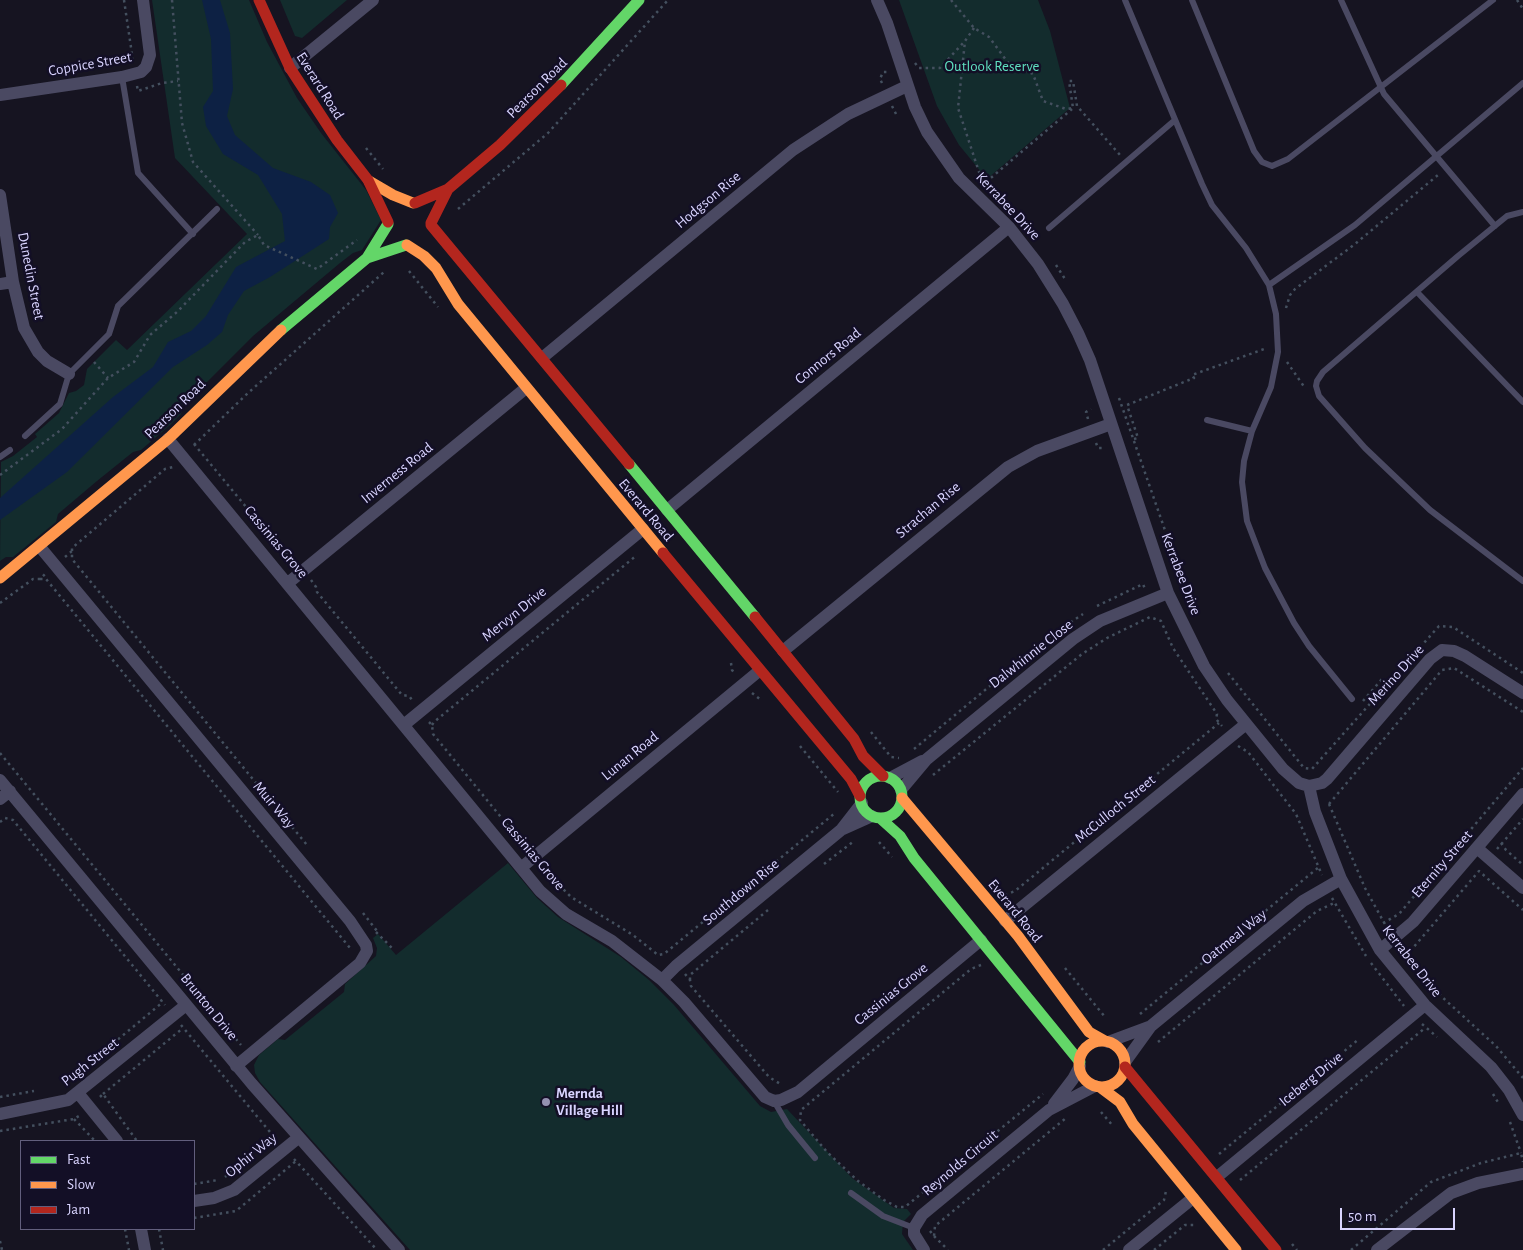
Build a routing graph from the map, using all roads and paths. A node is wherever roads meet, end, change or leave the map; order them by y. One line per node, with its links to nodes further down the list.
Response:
1 (143, 0): 19 (street, Coppice Street)
2 (172, 0): 46 (path)
3 (259, 0): 17 (street, Everard Road)
4 (373, 0): 17 (street)
5 (639, 0): 33 (street, Pearson Road)
6 (668, 0): 37 (path)
7 (877, 0): 21 (street, Kerrabee Drive)
8 (952, 0): 15 (path)
9 (1125, 0): 25 (lane)
10 (1192, 0): 22 (lane)
11 (1341, 0): 22 (lane)
12 (1493, 0): 22 (lane)
13 (1517, 0): 14 (path)
14 (1523, 9)
15 (974, 28): 16 (path); 24 (path)
16 (965, 41): 18 (path); 32 (path)
17 (290, 68): 31 (street, Everard Road)
18 (918, 68)
19 (122, 77): 23 (street, Coppice Street); 45 (lane)
20 (1523, 83): 27 (lane)
21 (907, 86): 42 (street, Kerrabee Drive); 62 (street, Hodgson Rise)
22 (1379, 87): 27 (lane)
23 (0, 95)
24 (1073, 108): 28 (path); 32 (path)
25 (1175, 120): 28 (lane); 55 (lane)
26 (366, 147): 30 (path)
27 (1435, 157): 29 (lane); 55 (lane)
28 (1127, 160): 43 (lane)
29 (1445, 169): 41 (lane); 57 (path)
30 (389, 175)
31 (368, 180): 35 (street, Everard Road); 39 (street, Everard Road)
32 (986, 182): 44 (path)
33 (448, 189): 35 (street, Pearson Road); 37 (street, Pearson Road)
34 (0, 195): 53 (street, Dunedin Street)
35 (414, 203): 39 (street); 40 (street)
36 (217, 209): 45 (lane)
37 (437, 209): 40 (street, Pearson Road)
38 (1523, 212): 41 (lane)
39 (388, 223): 47 (street, Pearson Road); 48 (street)
40 (431, 224): 48 (street); 62 (street, Everard Road)
41 (1495, 226): 56 (lane)
42 (1009, 227): 71 (street, Kerrabee Drive); 85 (street, Connors Road)
43 (1049, 228)
44 (1031, 230)
45 (192, 234): 61 (lane)
46 (258, 234): 47 (path); 65 (path)
47 (379, 238): 49 (street, Pearson Road)
48 (406, 245): 49 (street, Pearson Road); 66 (street, Everard Road)
49 (367, 258): 77 (street, Pearson Road)
50 (1055, 262): 54 (path)
51 (390, 266): 79 (path)
52 (409, 271): 58 (path)
53 (6, 283): 64 (street, Dunedin Street)
54 (1069, 285)
55 (1269, 285): 59 (lane)
56 (1416, 292): 67 (lane); 70 (lane)
57 (1286, 311)
58 (443, 312)
59 (1278, 352): 63 (path); 75 (lane); 78 (path)
60 (1287, 353): 63 (path)
61 (89, 355): 64 (lane); 65 (path)
62 (542, 358): 85 (street, Everard Road)
63 (1287, 361): 67 (path)
64 (70, 374): 76 (lane)
65 (108, 378): 84 (path)
66 (526, 388): 86 (street, Everard Road); 93 (street, Inverness Road)
67 (1317, 390): 97 (lane)
68 (1118, 394): 69 (path)
69 (1120, 400): 71 (path); 78 (path)
70 (1523, 402)
71 (1105, 404): 73 (street, Kerrabee Drive); 74 (path)
72 (1207, 420): 75 (lane)
73 (1111, 424): 74 (street, Strachan Rise); 80 (street, Kerrabee Drive)
74 (1092, 431): 80 (path); 107 (street, Strachan Rise)
75 (1252, 431): 113 (lane)
76 (25, 436)
77 (168, 439): 82 (street, Cassinias Grove); 88 (street, Pearson Road)
78 (1134, 439): 80 (path); 104 (path)
79 (194, 444): 82 (path); 93 (path)
80 (1118, 444): 99 (street, Kerrabee Drive)
81 (10, 450): 83 (lane)
82 (183, 456): 89 (path); 98 (street, Cassinias Grove)
83 (0, 457)
84 (0, 475)
85 (667, 510): 96 (street, Everard Road)
86 (642, 529): 87 (street, Mervyn Drive); 100 (street, Everard Road)
87 (628, 542): 90 (path); 115 (street, Mervyn Drive)
88 (40, 547): 92 (street, Muir Way); 94 (street, Pearson Road)
89 (72, 551): 92 (path); 144 (path)
90 (637, 555): 91 (path); 120 (path)
91 (643, 555)
92 (55, 565): 95 (path); 185 (street, Muir Way)
93 (303, 571): 98 (street, Inverness Road); 115 (path)
94 (0, 578)
95 (40, 578): 102 (path); 165 (path)
96 (726, 581): 100 (street); 107 (street, Everard Road)
97 (1523, 582)
98 (288, 583): 118 (street, Cassinias Grove)
99 (1168, 592): 101 (street, Dalwhinnie Close); 119 (street, Kerrabee Drive)
100 (702, 600): 109 (street, Everard Road)
101 (1149, 600): 103 (path); 106 (path); 127 (street, Dalwhinnie Close)
102 (0, 603)
103 (1092, 609)
104 (1193, 612)
105 (1085, 613): 124 (path)
106 (1156, 619): 117 (path); 129 (path)
107 (784, 651): 130 (street, Everard Road)
108 (725, 655): 111 (path)
109 (759, 671): 111 (street, Lunan Road); 137 (street, Everard Road)
110 (1226, 672): 113 (path)
111 (744, 684): 114 (path); 146 (street, Lunan Road)
112 (1523, 693): 132 (street, Merino Drive)
113 (1352, 699)
114 (766, 705)
115 (420, 712): 118 (street, Mervyn Drive); 120 (path)
116 (1523, 712): 138 (path)
117 (1219, 723): 122 (path); 155 (path)
118 (405, 724): 148 (street, Cassinias Grove)
119 (1246, 724): 122 (street, McCulloch Street); 132 (street, Kerrabee Drive)
120 (432, 725): 146 (path)
121 (869, 730): 126 (path)
122 (1230, 736): 149 (path); 158 (street, McCulloch Street)
123 (796, 741): 136 (path)
124 (912, 750)
125 (0, 753): 185 (path)
126 (904, 756)
127 (927, 759): 130 (street, Dalwhinnie Close); 133 (street, Dalwhinnie Close)
128 (1523, 768): 161 (path)
129 (932, 776)
130 (886, 777): 133 (street); 137 (street)
131 (0, 780): 135 (street, Brunton Drive)
132 (1309, 786): 151 (street, Kerrabee Drive)
133 (902, 794): 140 (street); 160 (street, Everard Road)
134 (1523, 794): 145 (street, Eternity Street)
135 (5, 795): 172 (street, Brunton Drive)
136 (842, 797)
137 (861, 800): 140 (street); 143 (street, Southdown Rise)
138 (1329, 804)
139 (839, 810): 166 (path)
140 (876, 817): 143 (street, Southdown Rise); 163 (street)
141 (1523, 819): 147 (path)
142 (0, 822): 170 (path)
143 (841, 830): 168 (street, Southdown Rise)
144 (309, 847)
145 (1477, 848): 147 (street); 164 (street, Eternity Street)
146 (537, 854): 148 (street, Lunan Road); 166 (path)
147 (1489, 859): 150 (path); 153 (street)
148 (522, 867): 169 (street, Cassinias Grove)
149 (1319, 867): 152 (path); 176 (path)
150 (1479, 871): 159 (path); 167 (path)
151 (1341, 879): 152 (street, Oatmeal Way); 164 (street, Kerrabee Drive)
152 (1326, 886): 156 (path); 178 (street, Oatmeal Way)
153 (1523, 888)
154 (1002, 892): 155 (path)
155 (1007, 894): 158 (path)
156 (1334, 903): 171 (path); 184 (path)
157 (359, 908): 162 (path)
158 (1020, 908): 160 (street, McCulloch Street)
159 (1523, 910)
160 (1005, 921): 183 (street, Everard Road)
161 (1383, 923)
162 (378, 930)
163 (981, 940): 187 (street); 195 (street, Cassinias Grove)
164 (1380, 950): 173 (street, Kerrabee Drive)
165 (353, 951)
166 (664, 954): 168 (path)
167 (1406, 956)
168 (676, 966): 169 (street, Southdown Rise); 195 (path)
169 (662, 980): 198 (street, Cassinias Grove)
170 (163, 1002): 175 (path); 186 (path)
171 (1403, 1004): 174 (path); 177 (path)
172 (186, 1005): 175 (street, Pugh Street); 189 (street, Brunton Drive)
173 (1425, 1005): 177 (street, Iceberg Drive); 199 (street, Kerrabee Drive)
174 (1395, 1010)
175 (173, 1016): 179 (path); 192 (street, Pugh Street)
176 (1138, 1016)
177 (1414, 1016): 180 (path); 221 (street, Iceberg Drive)
178 (1151, 1026): 183 (street, Oatmeal Way); 188 (street, Oatmeal Way)
179 (184, 1028): 194 (path); 211 (path)
180 (1425, 1028): 182 (path); 223 (path)
181 (1364, 1035): 218 (path)
182 (1441, 1040)
183 (1106, 1042): 187 (street); 188 (street)
184 (1151, 1048)
185 (249, 1055): 189 (street, Muir Way)
186 (96, 1058)
187 (1080, 1064): 190 (street); 203 (street, Reynolds Circuit)
188 (1125, 1064): 190 (street); 221 (street)
189 (236, 1066): 212 (street, Brunton Drive)
190 (1098, 1086): 197 (street); 203 (street, Reynolds Circuit)
191 (35, 1091): 196 (path)
192 (78, 1093): 201 (street); 204 (street, Pugh Street)
193 (1492, 1093): 200 (path)
194 (103, 1094): 201 (path); 215 (path)
195 (791, 1096): 198 (street, Cassinias Grove); 202 (path)
196 (0, 1098)
197 (1116, 1099): 210 (path); 222 (street)
198 (774, 1101): 219 (lane)
199 (1520, 1101): 205 (street, Kerrabee Drive)
200 (1501, 1106)
201 (89, 1107): 207 (path); 214 (street)
202 (801, 1110)
203 (1049, 1110): 232 (street, Reynolds Circuit)
204 (0, 1114)
205 (1523, 1115)
206 (1068, 1116): 236 (path)
207 (74, 1119): 209 (path); 213 (path)
208 (1509, 1120): 217 (path)
209 (0, 1131)
210 (1119, 1133)
211 (273, 1136): 216 (path); 224 (path)
212 (298, 1138): 216 (street, Ophir Way); 243 (street, Brunton Drive)
213 (94, 1140)
214 (116, 1140)
215 (136, 1140)
216 (284, 1149): 229 (street, Ophir Way); 242 (path)
217 (1521, 1153)
218 (1219, 1154)
219 (815, 1158)
220 (1523, 1174): 251 (street)
221 (1216, 1177): 250 (street)
222 (1179, 1180): 226 (path); 228 (street)
223 (1240, 1180)
224 (195, 1184)
225 (1160, 1184): 226 (path)
226 (1166, 1191): 231 (path); 246 (path)
227 (851, 1193): 232 (lane)
228 (1193, 1198): 231 (street); 249 (street)
229 (195, 1201)
230 (908, 1205): 232 (path)
231 (1180, 1208): 247 (street); 248 (path)
232 (916, 1223): 236 (path); 244 (street)
233 (125, 1230): 239 (path)
234 (141, 1230): 240 (street)
235 (159, 1230): 241 (path)
236 (934, 1236): 245 (path)
237 (0, 1241): 238 (path)
238 (2, 1250)
239 (129, 1250)
240 (145, 1250)
241 (162, 1250)
242 (377, 1250)
243 (399, 1250)
244 (924, 1250)
245 (948, 1250)
246 (1103, 1250)
247 (1129, 1250)
248 (1154, 1250)
249 (1236, 1250)
250 (1276, 1250)
251 (1377, 1250)

